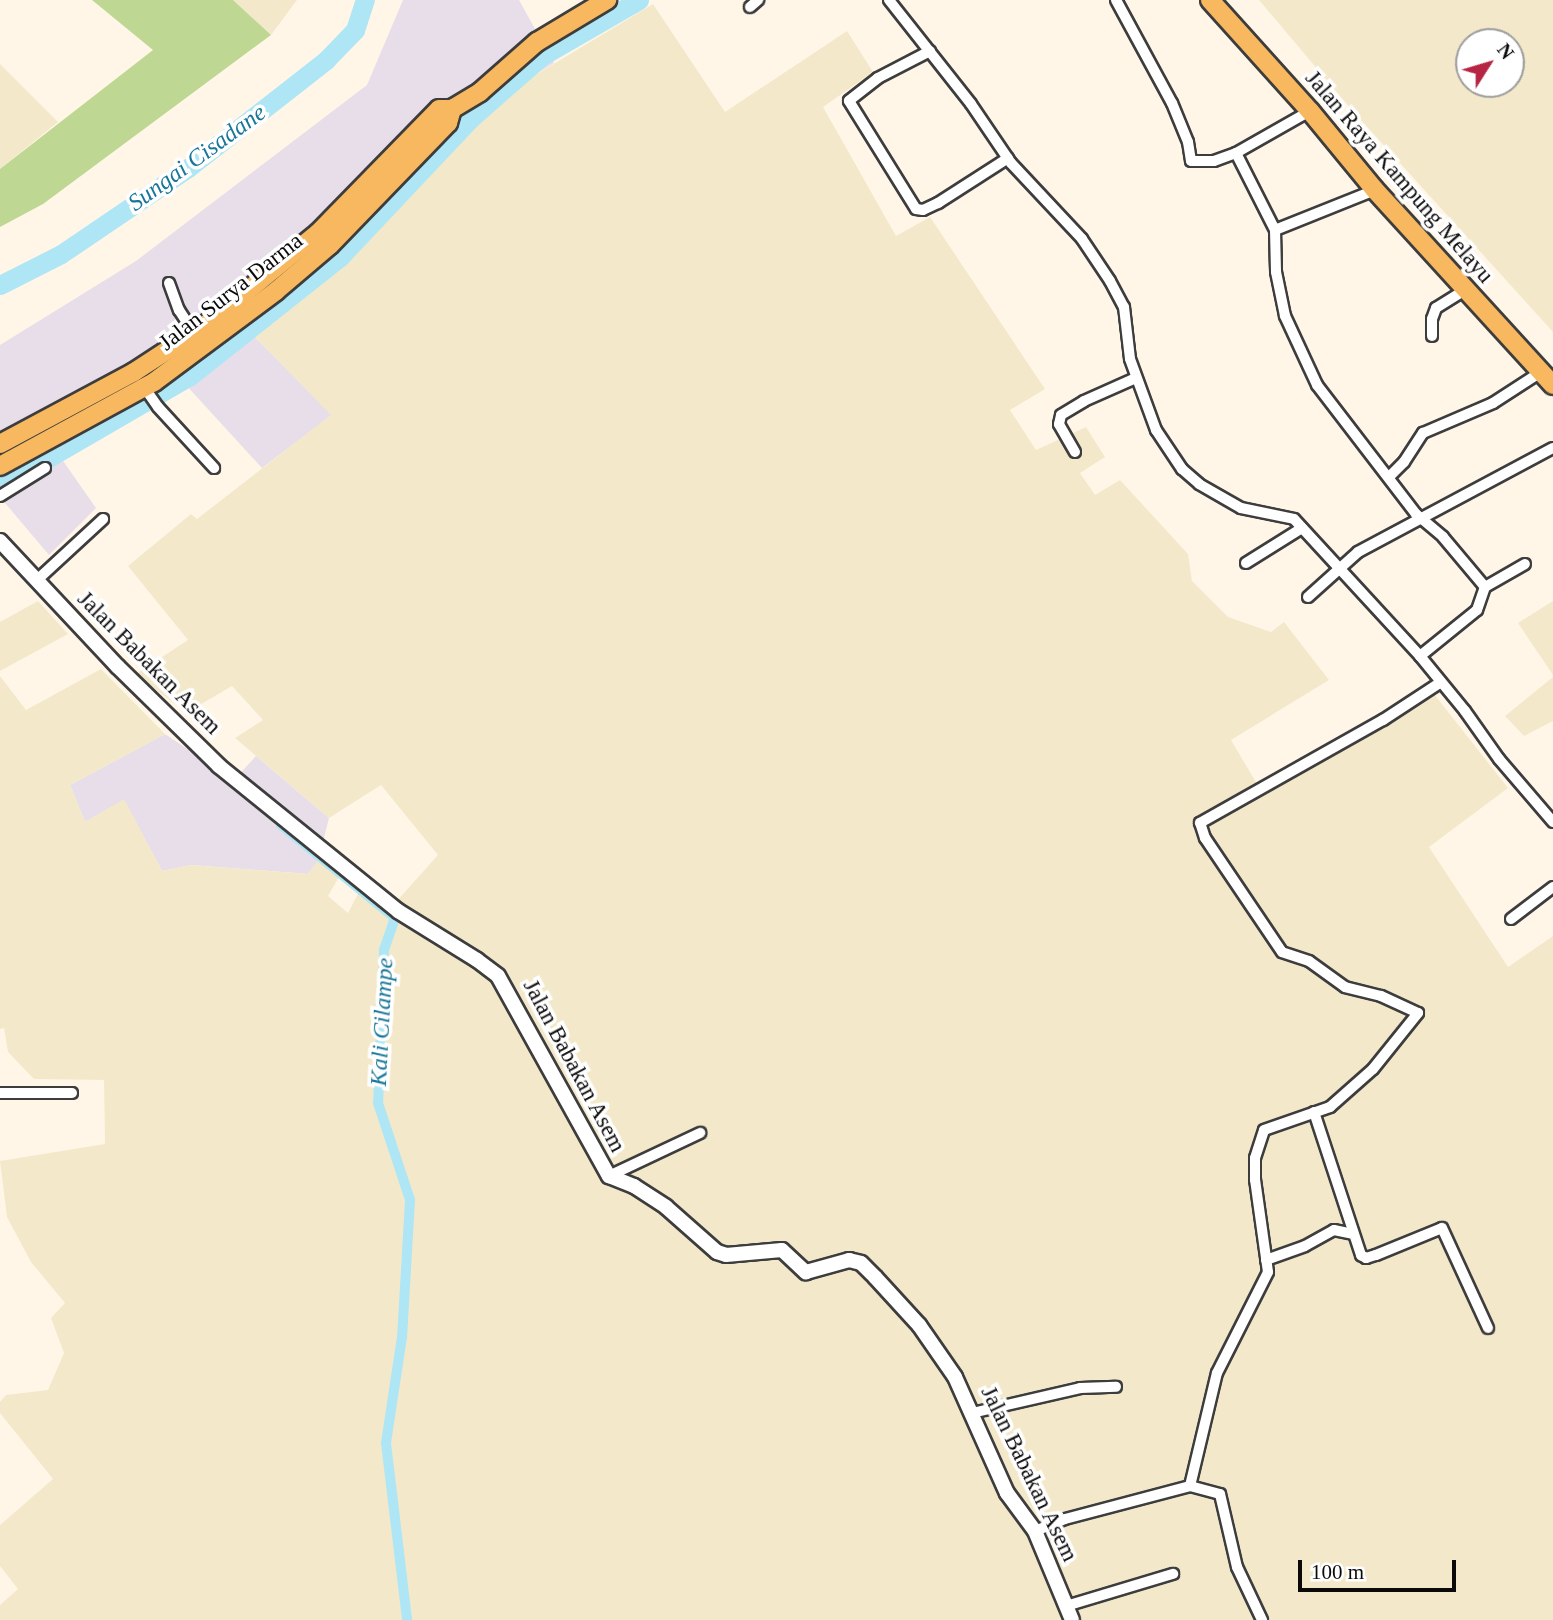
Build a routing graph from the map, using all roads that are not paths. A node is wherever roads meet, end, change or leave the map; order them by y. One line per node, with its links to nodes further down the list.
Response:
1 (607, 0): 6 (main road, Jalan Surya Darma)
2 (889, 0): 5 (street)
3 (1116, 0): 8 (street)
4 (1210, 0): 7 (main road, Jalan Raya Kampung Melayu)
5 (930, 51): 9 (street); 9 (street)
6 (452, 109): 14 (main road, Jalan Surya Darma); 18 (main road, Jalan Surya Darma)
7 (1310, 111): 8 (street); 10 (main road, Jalan Raya Kampung Melayu)
8 (1236, 153): 11 (street)
9 (1007, 158): 16 (street)
10 (1375, 190): 11 (street); 13 (main road, Jalan Raya Kampung Melayu)
11 (1275, 230): 27 (street)
12 (169, 283): 14 (street)
13 (1466, 289): 15 (street); 17 (main road, Jalan Raya Kampung Melayu)
14 (194, 333): 19 (main road, Jalan Surya Darma)
15 (1433, 336)
16 (1136, 378): 21 (street); 31 (street)
17 (1547, 378): 27 (street)
18 (146, 389): 22 (main road, Jalan Surya Darma); 25 (street)
19 (0, 444)
20 (1553, 448): 30 (street)
21 (1075, 452)
22 (22, 458): 23 (main road, Jalan Surya Darma); 26 (street)
23 (0, 466)
24 (45, 468): 26 (street)
25 (214, 468)
26 (32, 474): 28 (street)
27 (1389, 477): 30 (street)
28 (0, 496)
29 (103, 519): 36 (street)
30 (1422, 519): 35 (street); 37 (street)
31 (1301, 528): 33 (street); 35 (street)
32 (0, 541): 36 (street, Jalan Babakan Asem)
33 (1246, 563)
34 (1525, 564): 37 (street)
35 (1338, 569): 38 (street); 39 (street)
36 (37, 580): 48 (street, Jalan Babakan Asem)
37 (1485, 587): 39 (street)
38 (1308, 597)
39 (1420, 656): 40 (street)
40 (1441, 682): 41 (street); 46 (street)
41 (1553, 821)
42 (1553, 887): 43 (street)
43 (1511, 919)
44 (0, 1093): 45 (street)
45 (72, 1093)
46 (1314, 1112): 49 (street); 50 (street)
47 (700, 1133): 48 (street)
48 (609, 1176): 53 (street, Jalan Babakan Asem)
49 (1353, 1234): 50 (street); 51 (street)
50 (1266, 1260): 54 (street)
51 (1488, 1328)
52 (1116, 1387): 53 (street)
53 (972, 1413): 55 (street, Jalan Babakan Asem)
54 (1190, 1486): 55 (street); 58 (street)
55 (1035, 1531): 57 (street, Jalan Babakan Asem)
56 (1173, 1574): 57 (street)
57 (1069, 1613)
58 (1262, 1620)

